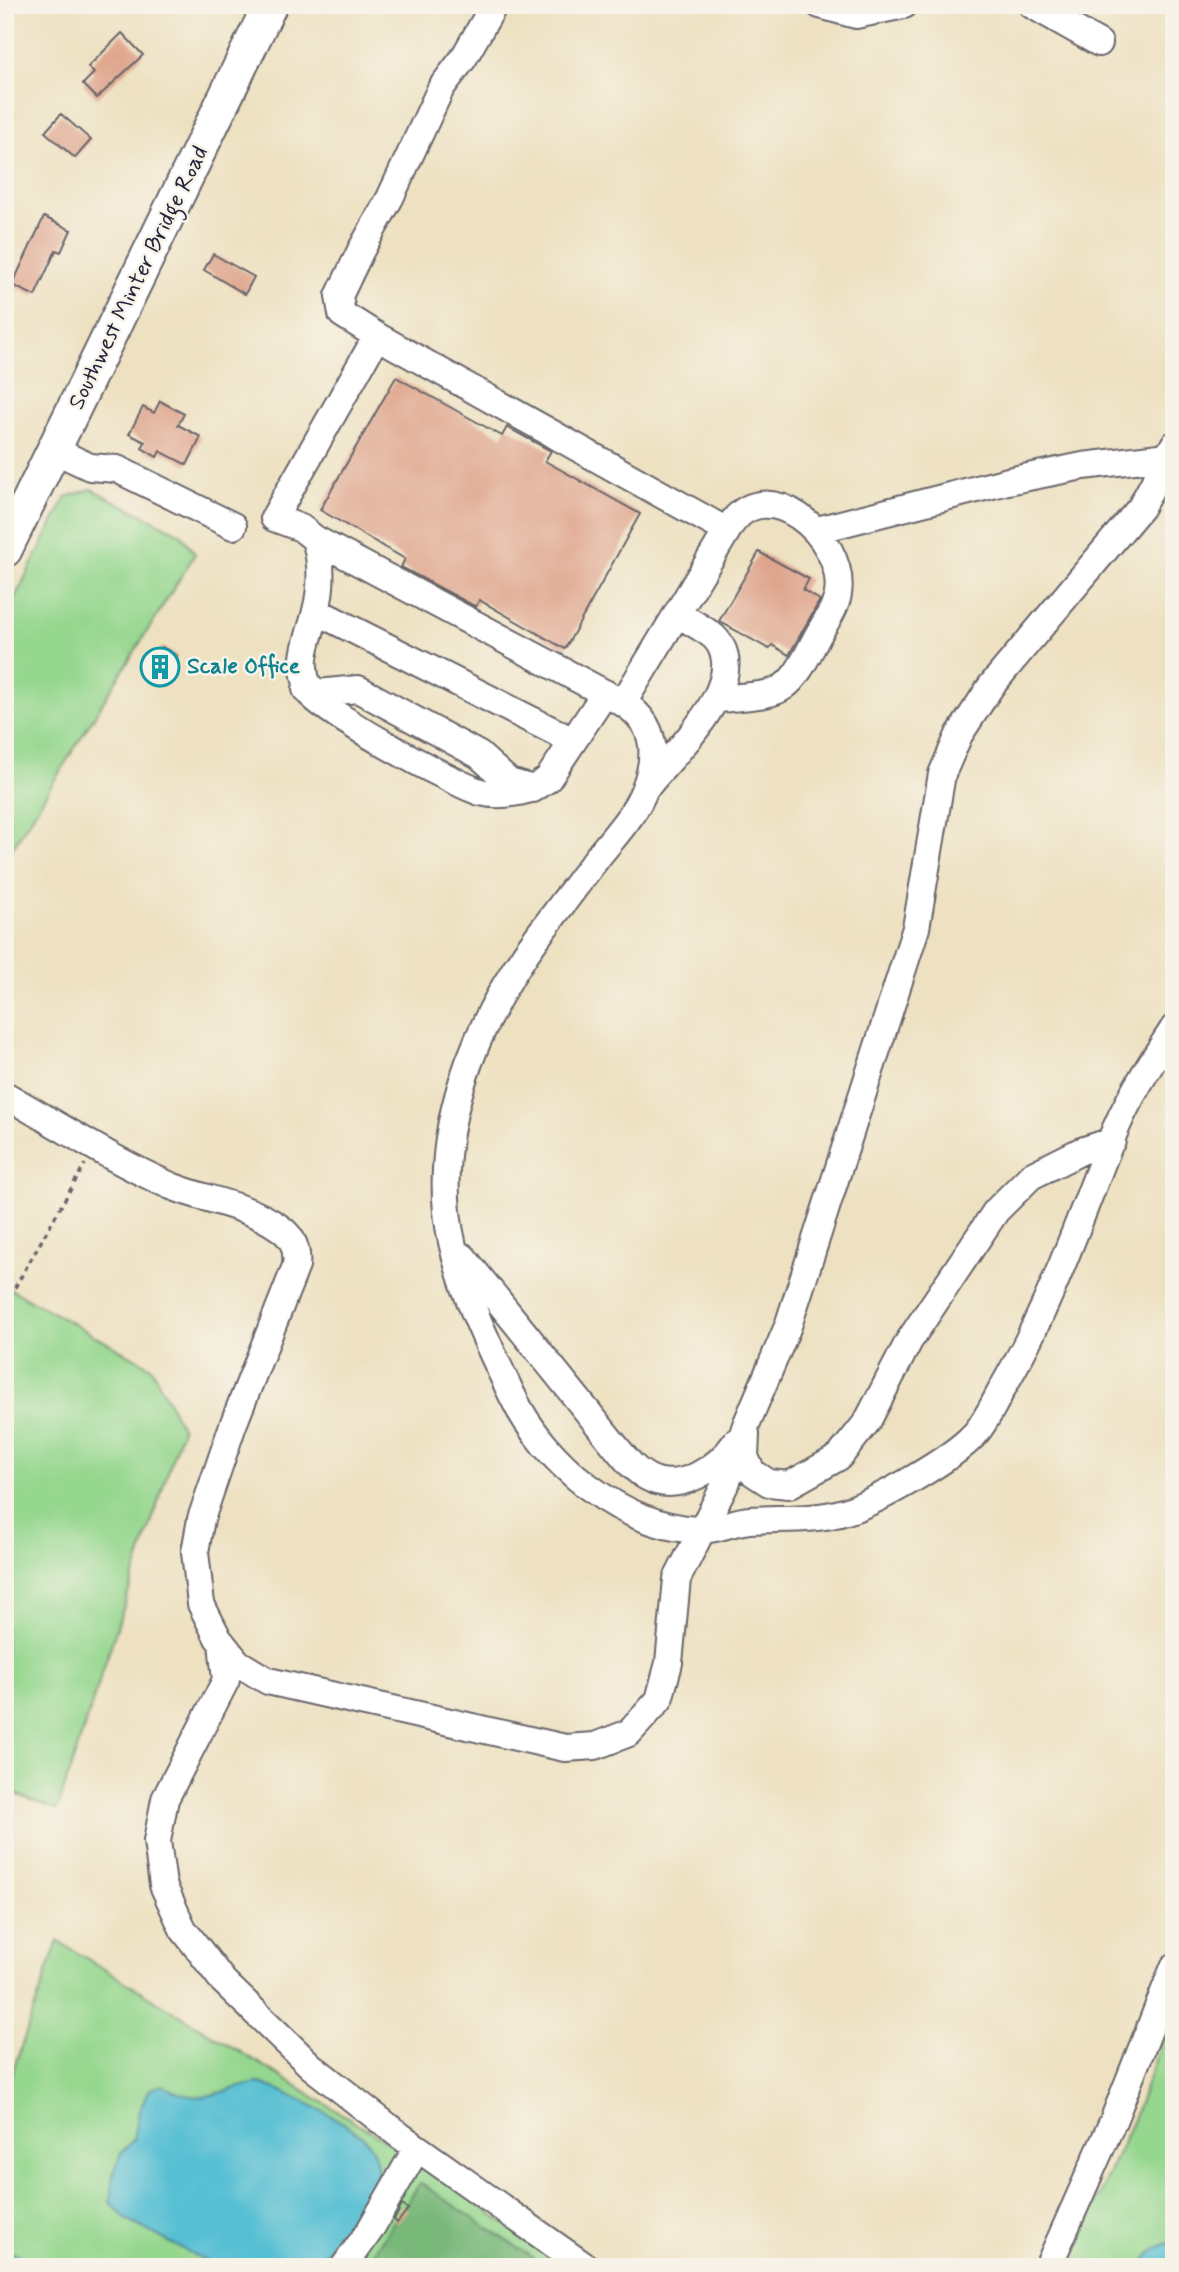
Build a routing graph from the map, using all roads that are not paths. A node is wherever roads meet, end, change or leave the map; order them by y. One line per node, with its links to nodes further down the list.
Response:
1 (270, 5): 8 (main road, Southwest Minter Bridge Road)
2 (494, 5): 7 (lane)
3 (904, 5): 5 (lane)
4 (1032, 5): 6 (lane)
5 (820, 6)
6 (1099, 43)
7 (377, 336): 12 (lane); 13 (lane)
8 (54, 450): 10 (lane); 14 (main road, Southwest Minter Bridge Road)
9 (1171, 451): 11 (lane); 27 (lane)
10 (233, 526)
11 (817, 530): 12 (lane); 19 (lane)
12 (727, 531): 16 (lane)
13 (315, 539): 15 (lane); 18 (lane)
14 (5, 550)
15 (316, 611): 17 (lane); 20 (lane)
16 (677, 613): 18 (lane); 19 (lane)
17 (303, 673): 22 (lane); 22 (lane)
18 (614, 698): 20 (lane); 21 (lane)
19 (718, 699): 21 (lane)
20 (573, 741): 22 (lane)
21 (645, 788): 26 (lane)
22 (533, 789)
23 (1174, 1028): 25 (lane)
24 (5, 1095): 29 (lane)
25 (1112, 1141): 27 (lane); 28 (lane)
26 (452, 1235): 27 (lane); 28 (lane)
27 (746, 1425): 28 (lane)
28 (703, 1531): 30 (lane)
29 (222, 1643): 30 (lane); 31 (lane)
30 (268, 1681): 31 (lane)
31 (218, 1697): 33 (lane)
32 (1174, 1966): 36 (lane)
33 (417, 2148): 34 (lane); 35 (lane)
34 (344, 2267)
35 (586, 2267)
36 (1048, 2267)

